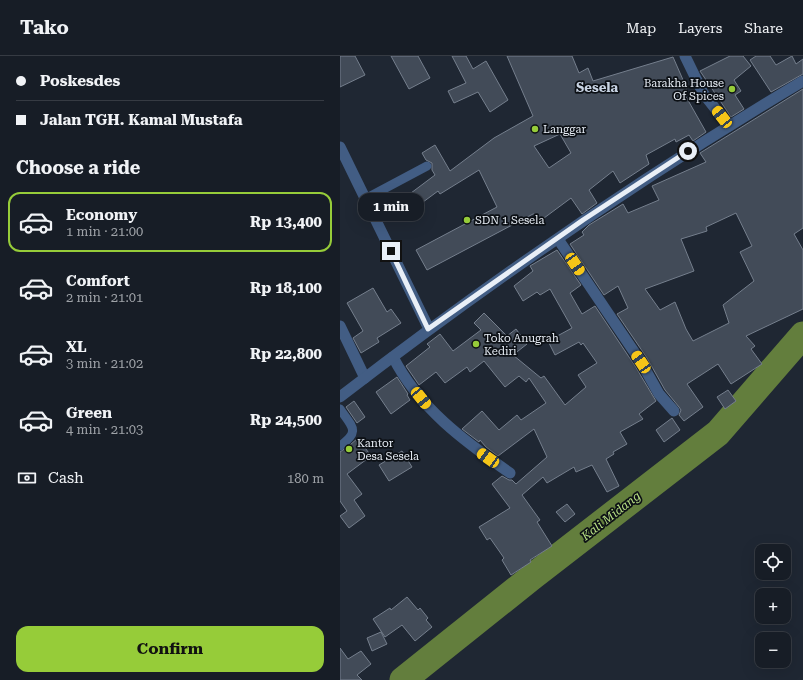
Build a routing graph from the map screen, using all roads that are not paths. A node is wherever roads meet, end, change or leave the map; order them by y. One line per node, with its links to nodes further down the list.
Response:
1 (685, 56): 3 (street)
2 (803, 81): 3 (street)
3 (728, 126): 7 (street)
4 (340, 147): 6 (street)
5 (427, 166): 6 (lane)
6 (365, 199): 9 (street)
7 (558, 239): 9 (street); 14 (street)
8 (340, 326): 11 (street)
9 (428, 329): 10 (street)
10 (393, 357): 11 (street); 16 (street)
11 (365, 378): 12 (street)
12 (340, 398)
13 (340, 408): 15 (lane)
14 (674, 411)
15 (340, 446)
16 (510, 474)

